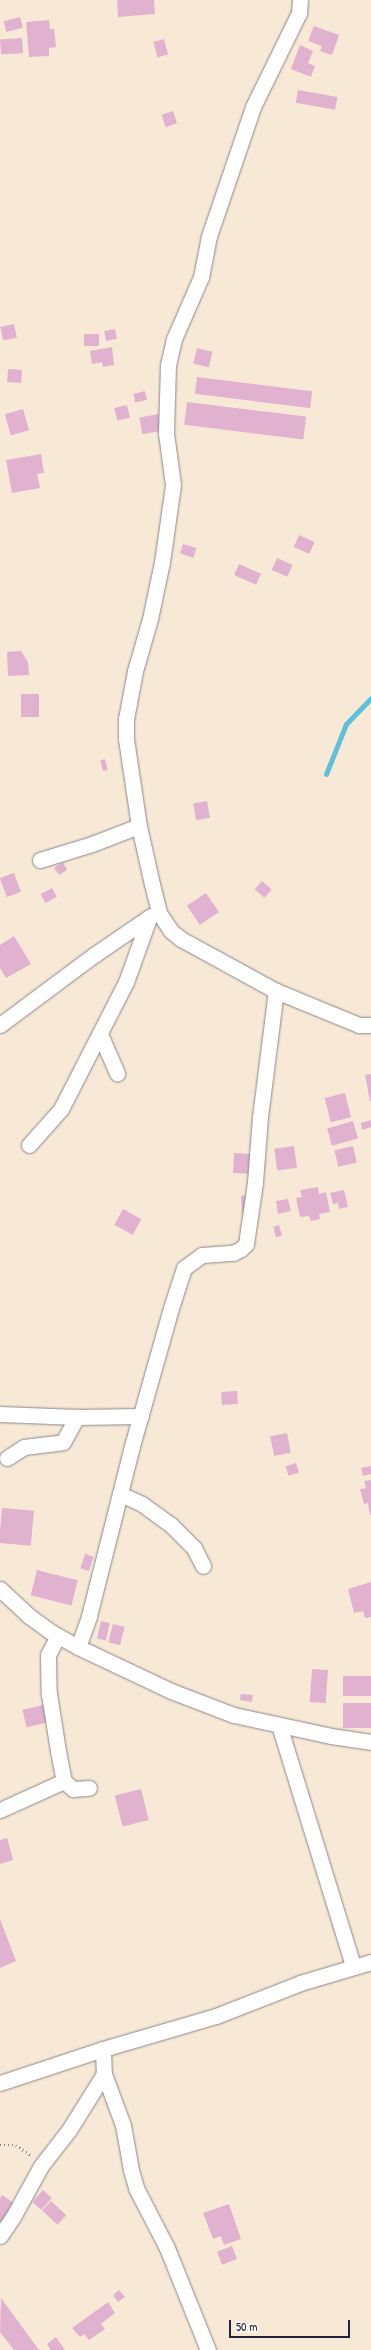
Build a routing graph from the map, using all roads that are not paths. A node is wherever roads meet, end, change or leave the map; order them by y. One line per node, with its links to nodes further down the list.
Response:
1 (300, 0): 2 (street)
2 (139, 826): 3 (street); 4 (street)
3 (40, 860)
4 (154, 915): 5 (street); 6 (street); 8 (street)
5 (276, 991): 7 (street); 12 (street)
6 (0, 1025)
7 (371, 1026)
8 (100, 1034): 9 (street); 10 (street)
9 (117, 1073)
10 (29, 1145)
11 (0, 1414): 13 (street)
12 (141, 1416): 13 (street); 15 (street)
13 (77, 1417): 14 (street)
14 (7, 1458)
15 (120, 1494): 16 (street); 19 (street)
16 (203, 1566)
17 (0, 1589): 18 (street)
18 (58, 1636): 19 (street); 22 (street)
19 (78, 1647): 20 (street)
20 (279, 1725): 21 (street); 26 (street)
21 (371, 1742)
22 (64, 1781): 23 (street); 24 (street)
23 (89, 1788)
24 (0, 1810)
25 (371, 1962): 26 (street)
26 (353, 1966): 27 (street)
27 (103, 2049): 28 (street); 29 (street)
28 (104, 2074): 30 (street); 31 (street)
29 (0, 2083)
30 (0, 2236)
31 (208, 2350)

